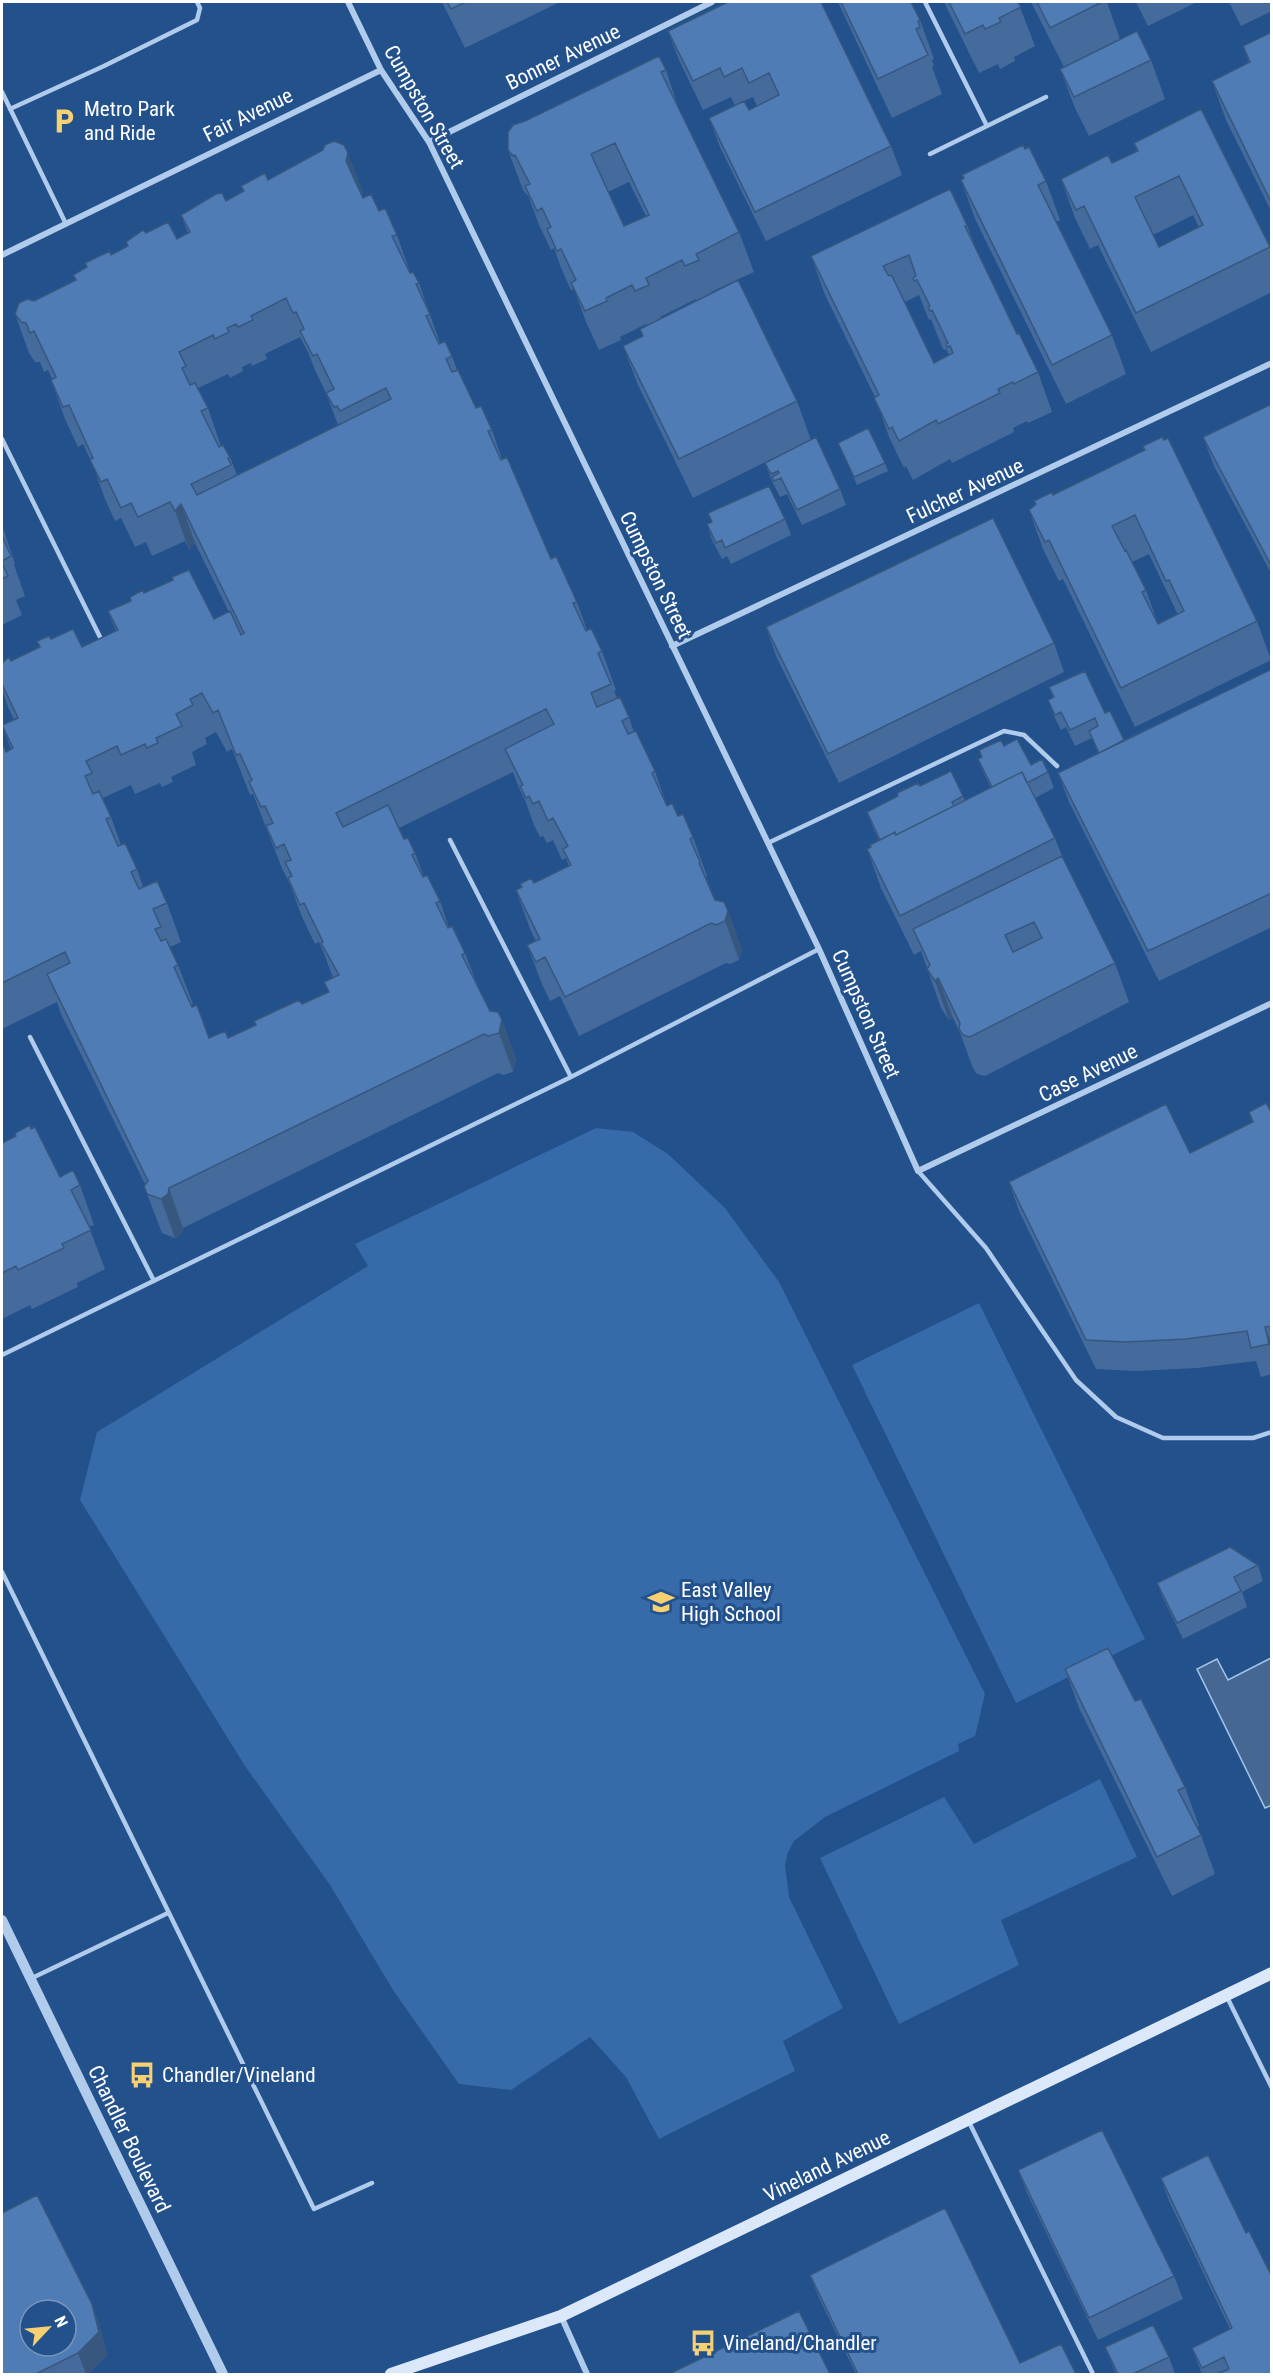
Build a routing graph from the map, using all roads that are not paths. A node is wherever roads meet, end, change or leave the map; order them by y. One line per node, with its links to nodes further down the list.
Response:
1 (197, 2): 8 (lane)
2 (348, 2): 5 (street, Cumpston Street)
3 (712, 2): 10 (street, Bonner Avenue)
4 (926, 2): 9 (lane)
5 (381, 70): 10 (street, Cumpston Street); 12 (street, Fair Avenue)
6 (2, 92): 8 (lane)
7 (1046, 97): 9 (lane)
8 (10, 109): 12 (lane)
9 (987, 126): 11 (lane)
10 (429, 142): 17 (street, Cumpston Street)
11 (930, 154)
12 (66, 224): 13 (street, Fair Avenue)
13 (2, 255)
14 (1272, 363): 17 (street, Fulcher Avenue)
15 (2, 439): 16 (lane)
16 (100, 637)
17 (672, 646): 20 (street, Cumpston Street)
18 (1057, 766): 20 (lane)
19 (450, 840): 24 (lane)
20 (768, 843): 21 (street, Cumpston Street)
21 (819, 949): 24 (lane); 25 (street, Cumpston Street)
22 (1272, 1003): 25 (street, Case Avenue)
23 (30, 1037): 26 (lane)
24 (571, 1077): 26 (lane)
25 (918, 1172): 28 (lane)
26 (154, 1281): 27 (lane)
27 (2, 1354)
28 (1272, 1432)
29 (2, 1572): 30 (lane)
30 (168, 1913): 33 (lane); 37 (lane)
31 (2, 1920): 33 (street, Chandler Boulevard)
32 (1272, 1973): 34 (main road, Vineland Avenue)
33 (30, 1979): 39 (street, Chandler Boulevard)
34 (1226, 1995): 35 (lane); 36 (main road, Vineland Avenue)
35 (1272, 2088)
36 (967, 2120): 38 (main road, Vineland Avenue); 42 (lane)
37 (372, 2183)
38 (561, 2316): 40 (main road, Vineland Avenue); 41 (street)
39 (223, 2374)
40 (394, 2374)
41 (587, 2374)
42 (1093, 2374)

